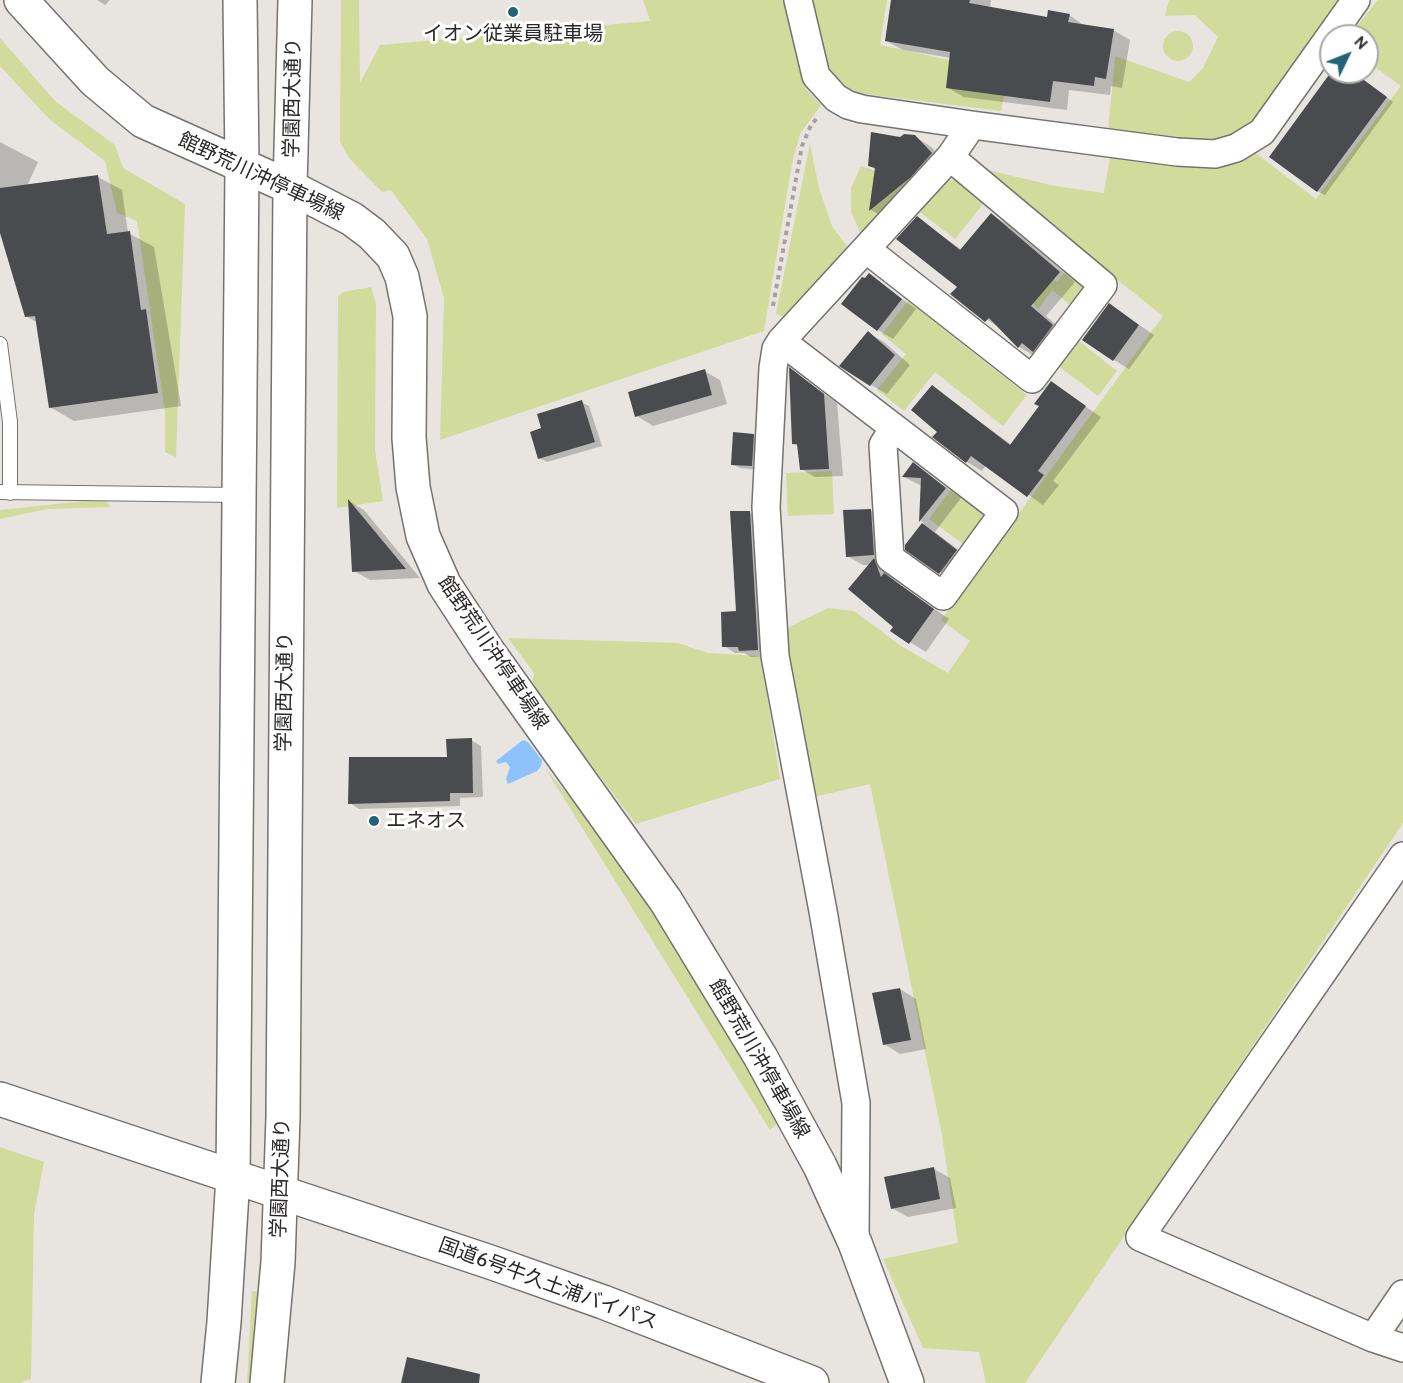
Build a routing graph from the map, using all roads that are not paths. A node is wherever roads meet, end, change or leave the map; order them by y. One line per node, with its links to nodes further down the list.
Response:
1 (21, 0): 8 (main road, 館野荒川沖停車場線)
2 (240, 0): 8 (main road)
3 (295, 0): 9 (main road, 学園西大通り)
4 (798, 0): 6 (street)
5 (1356, 0): 6 (street)
6 (972, 125): 7 (street)
7 (950, 157): 10 (street); 10 (street)
8 (242, 166): 9 (main road, 館野荒川沖停車場線); 15 (main road)
9 (290, 187): 19 (main road, 学園西大通り); 20 (main road, 館野荒川沖停車場線)
10 (866, 249): 11 (street)
11 (781, 341): 13 (street); 20 (street)
12 (0, 344): 14 (lane)
13 (894, 428): 13 (street)
14 (5, 493): 15 (lane)
15 (237, 495): 18 (main road)
16 (1403, 856): 22 (street)
17 (0, 1099): 18 (main road)
18 (233, 1176): 19 (main road, 国道6号牛久土浦バイパス); 24 (main road)
19 (280, 1192): 25 (main road, 学園西大通り); 26 (main road, 国道6号牛久土浦バイパス)
20 (855, 1243): 27 (main road, 館野荒川沖停車場線)
21 (1403, 1294): 22 (street)
22 (1373, 1338): 23 (street)
23 (1403, 1348)
24 (218, 1383)
25 (267, 1383)
26 (812, 1383)
27 (907, 1383)

